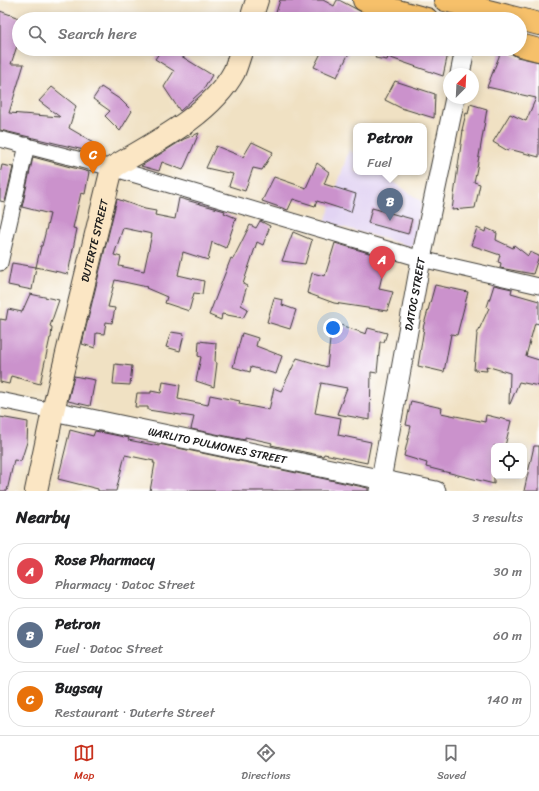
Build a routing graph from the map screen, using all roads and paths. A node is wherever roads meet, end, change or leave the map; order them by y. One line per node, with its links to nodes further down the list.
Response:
1 (257, 0): 5 (main road)
2 (364, 0): 6 (main road)
3 (445, 0): 4 (main road)
4 (473, 9): 7 (main road)
5 (253, 12)
6 (401, 12)
7 (487, 12)
8 (527, 21): 9 (main road)
9 (539, 24)
10 (527, 46): 11 (main road)
11 (539, 50)
12 (240, 56): 18 (main road)
13 (464, 56): 14 (street)
14 (461, 68)
15 (454, 104): 19 (street, DATOC STREET)
16 (0, 139): 17 (street)
17 (27, 145): 18 (street); 20 (street)
18 (112, 168): 19 (street); 23 (main road, DUTERTE STREET)
19 (421, 259): 21 (street); 24 (street, DATOC STREET)
20 (0, 263)
21 (539, 286)
22 (0, 400): 23 (street, WARLITO PULMONES STREET)
23 (53, 411): 24 (street, WARLITO PULMONES STREET); 25 (main road, DUTERTE STREET)
24 (380, 485): 26 (street, WARLITO PULMONES STREET)
25 (38, 491)
26 (436, 491)

